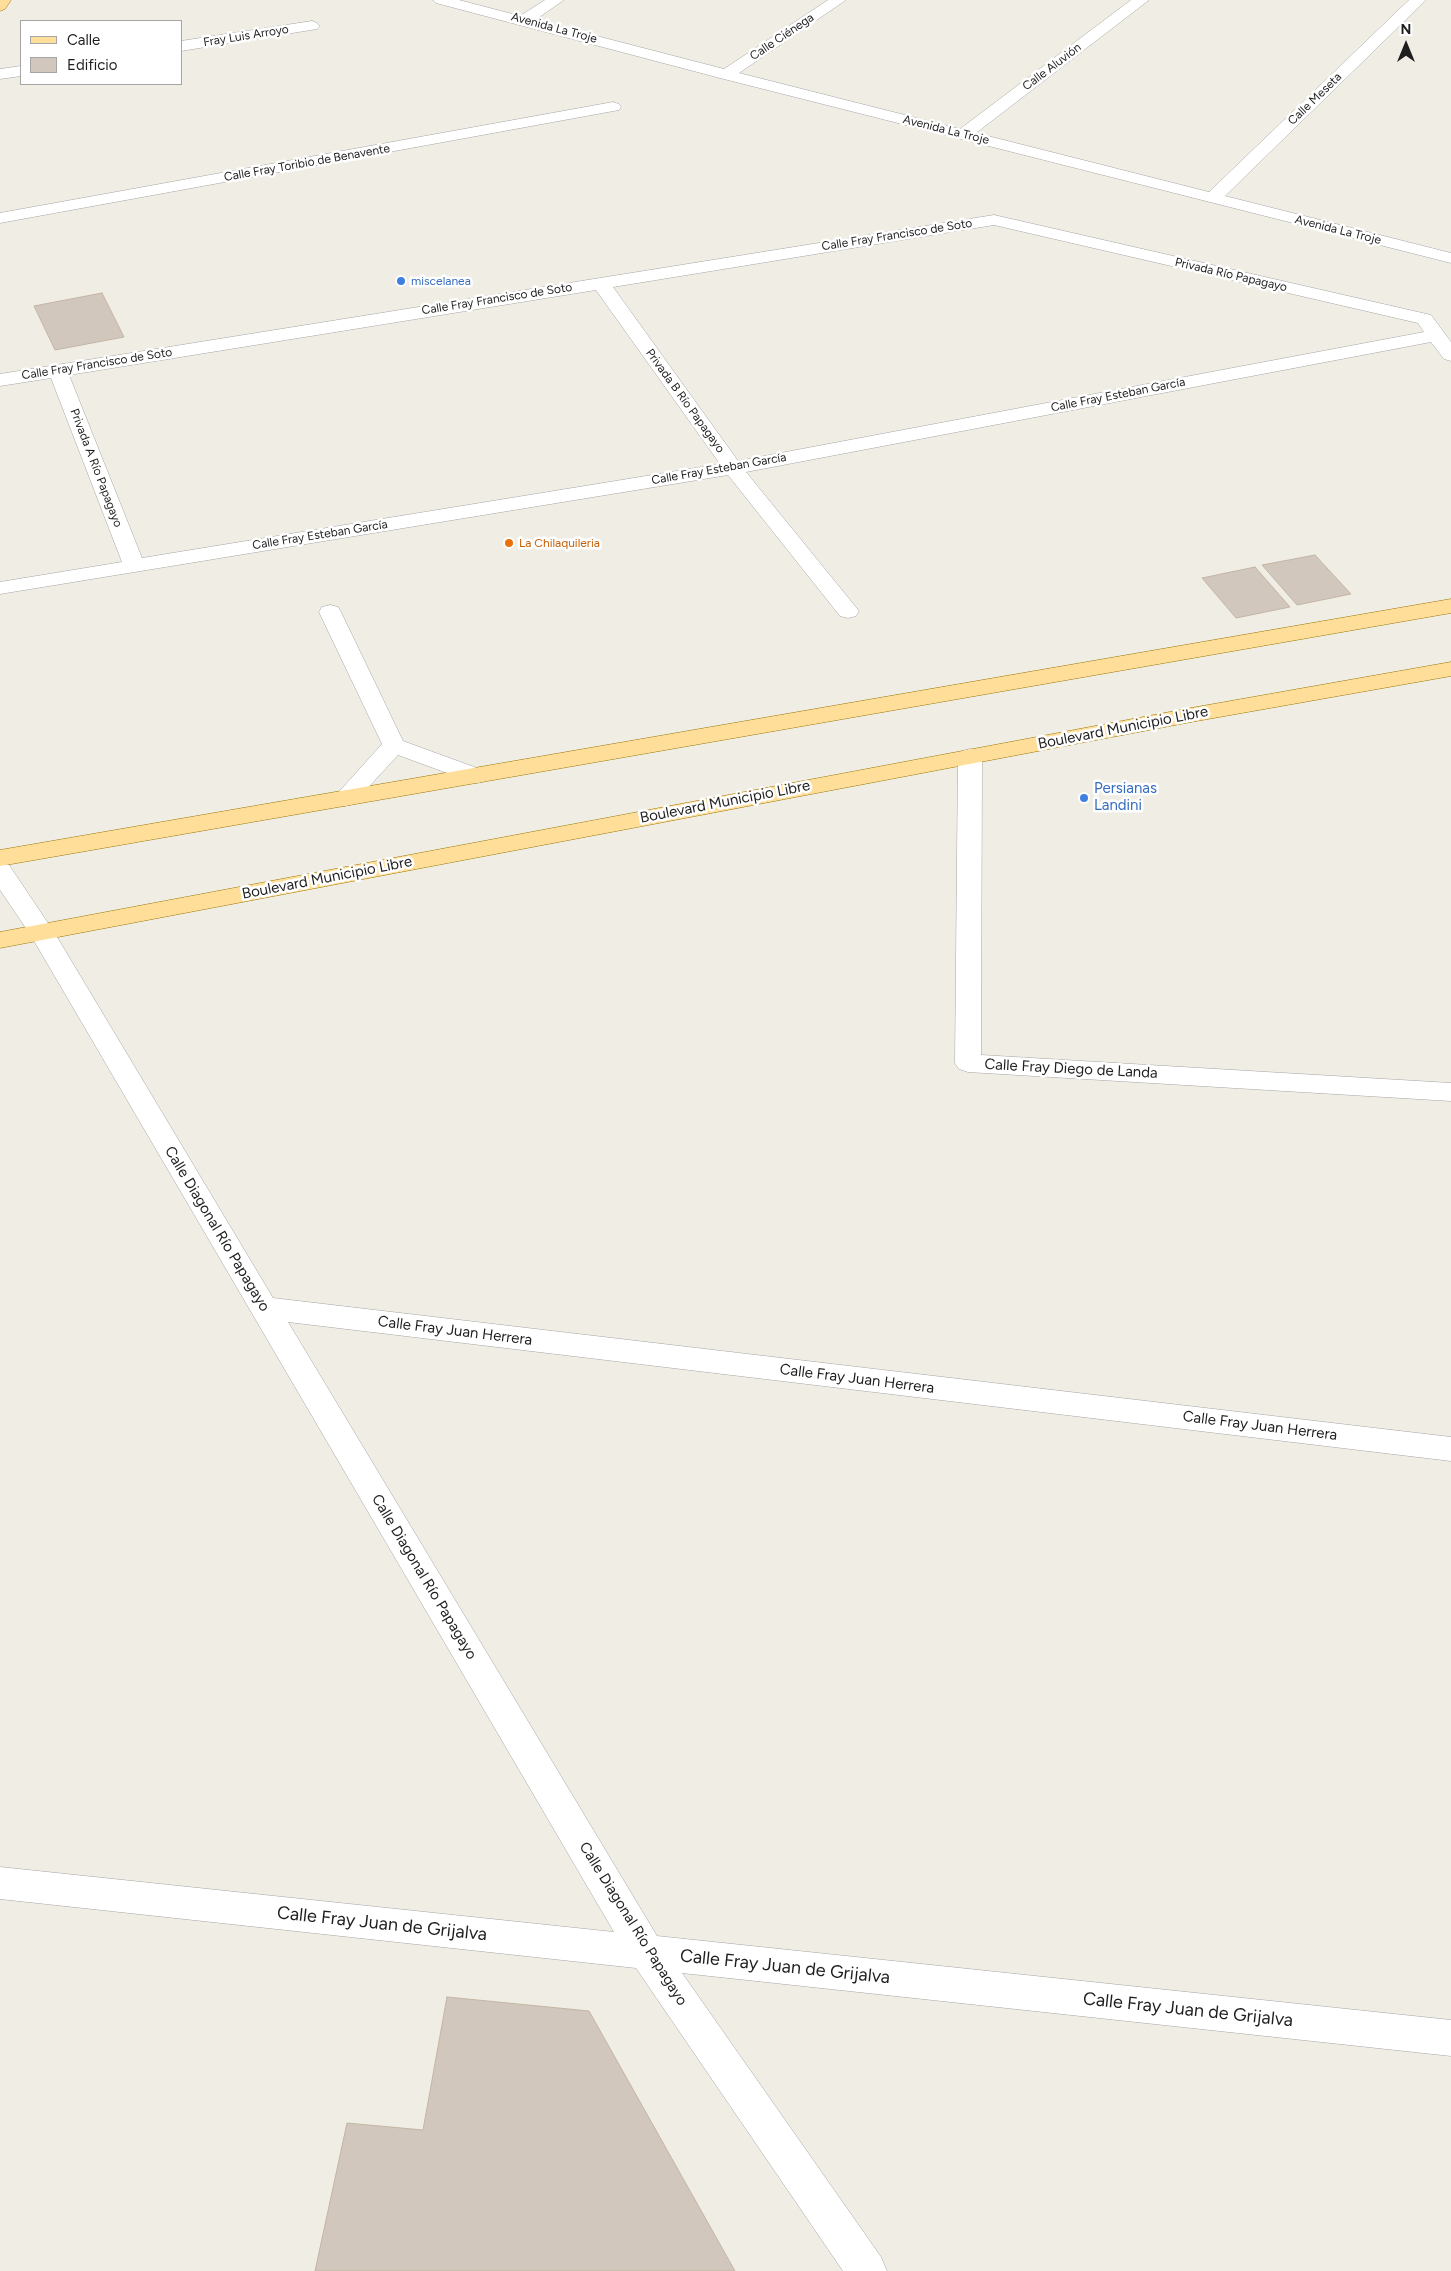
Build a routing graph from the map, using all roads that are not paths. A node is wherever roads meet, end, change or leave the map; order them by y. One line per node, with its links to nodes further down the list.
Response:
1 (3, 0): 7 (main road)
2 (441, 0): 8 (street, Avenida La Troje)
3 (556, 0): 8 (street)
4 (838, 0): 13 (street, Calle Ciénega)
5 (1141, 0): 15 (street, Calle Aluvión)
6 (1418, 0): 16 (street, Calle Meseta)
7 (0, 6)
8 (524, 20): 13 (street, Avenida La Troje)
9 (312, 26): 10 (street, Fray Luis Arroyo)
10 (182, 46)
11 (20, 71): 12 (street)
12 (0, 74)
13 (726, 74): 15 (street, Avenida La Troje)
14 (613, 107): 17 (street, Calle Fray Toribio de Benavente)
15 (963, 135): 16 (street, Avenida La Troje)
16 (1213, 198): 19 (street, Avenida La Troje)
17 (0, 218)
18 (994, 220): 20 (street, Calle Fray Francisco de Soto); 21 (street, Privada Río Papagayo)
19 (1451, 258)
20 (600, 282): 23 (street, Calle Fray Francisco de Soto); 25 (street, Privada B Río Papagayo)
21 (1436, 335): 22 (street, Privada Río Papagayo); 25 (street, Calle Fray Esteban García)
22 (1451, 355)
23 (58, 370): 24 (street, Calle Fray Francisco de Soto); 26 (street, Privada A Río Papagayo)
24 (0, 380)
25 (733, 468): 26 (street, Calle Fray Esteban García); 29 (street, Privada B Río Papagayo)
26 (134, 565): 27 (street, Calle Fray Esteban García)
27 (0, 588)
28 (1451, 606): 34 (main road)
29 (848, 611)
30 (330, 612): 32 (street)
31 (1451, 669): 33 (main road, Boulevard Municipio Libre)
32 (394, 745): 34 (street); 35 (street)
33 (970, 756): 38 (main road, Boulevard Municipio Libre); 40 (street, Calle Fray Diego de Landa)
34 (477, 776): 35 (main road)
35 (345, 799): 36 (main road)
36 (0, 858)
37 (0, 871): 38 (street, Calle Diagonal Río Papagayo)
38 (41, 932): 39 (main road, Boulevard Municipio Libre); 41 (street, Calle Diagonal Río Papagayo)
39 (0, 940)
40 (1451, 1092)
41 (264, 1308): 42 (street, Calle Fray Juan Herrera); 44 (street, Calle Diagonal Río Papagayo)
42 (1451, 1449)
43 (0, 1883): 44 (street, Calle Fray Juan de Grijalva)
44 (646, 1952): 45 (street, Calle Fray Juan de Grijalva); 46 (street, Calle Diagonal Río Papagayo)
45 (1451, 2038)
46 (867, 2271)

